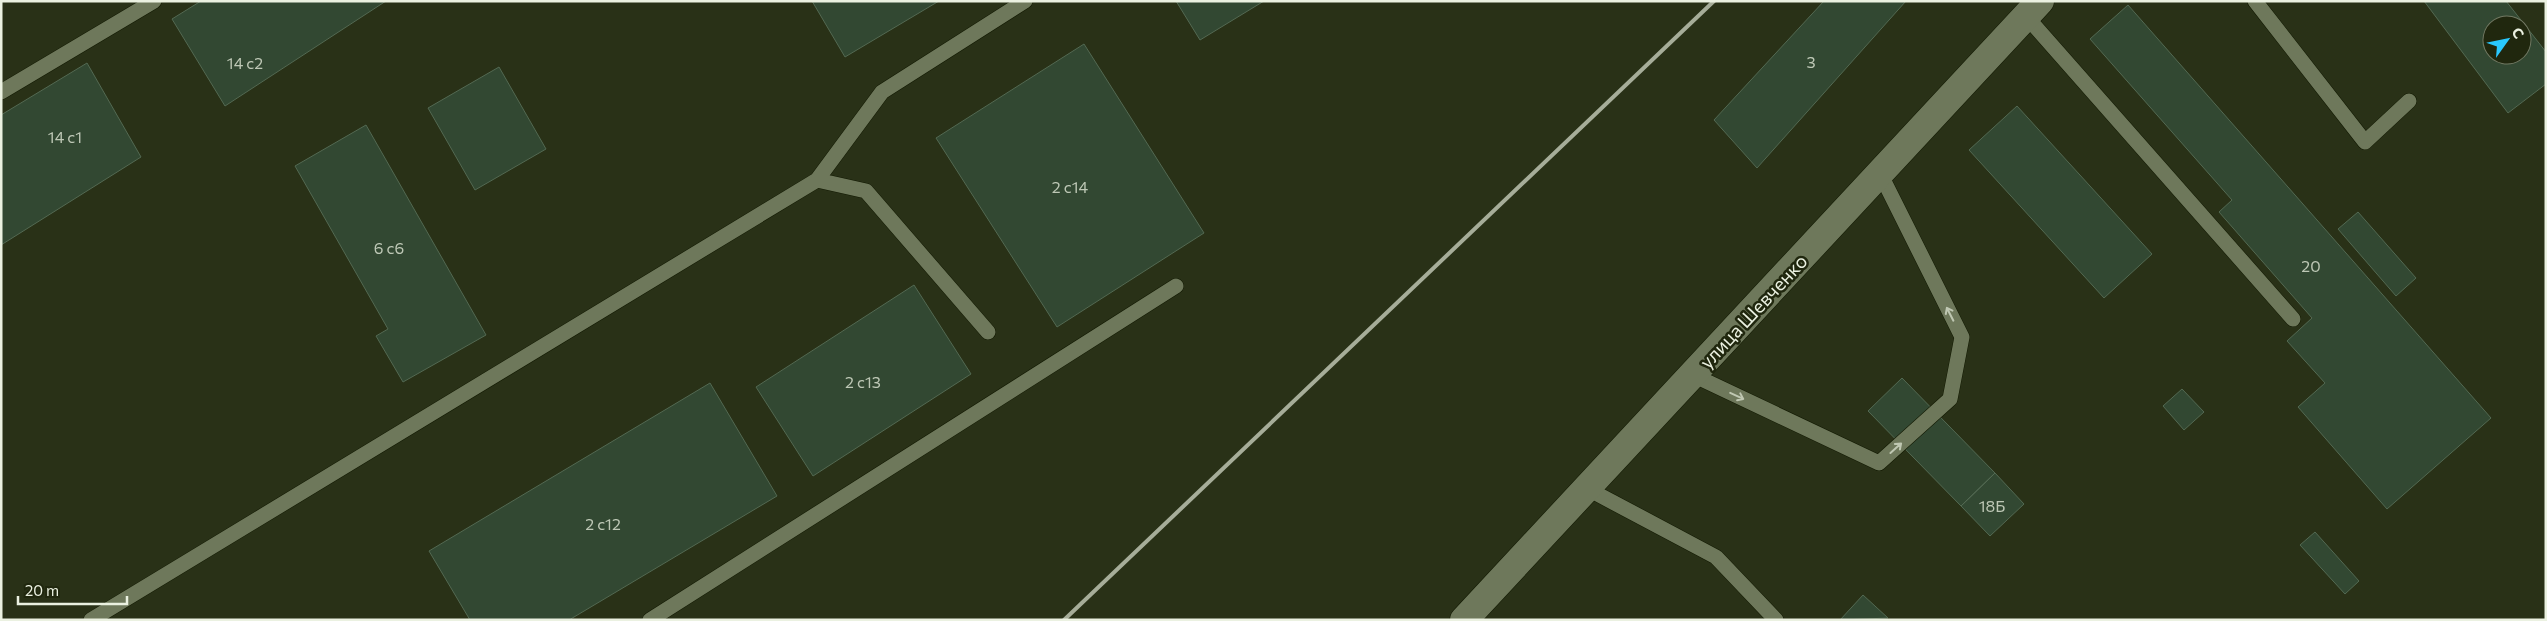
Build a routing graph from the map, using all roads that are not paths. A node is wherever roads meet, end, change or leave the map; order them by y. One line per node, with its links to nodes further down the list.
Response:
1 (154, 1): 5 (lane)
2 (1025, 1): 8 (lane)
3 (2255, 1): 6 (lane)
4 (2033, 9): 7 (street, улица Шевченко); 10 (lane)
5 (1, 92)
6 (2409, 101)
7 (1880, 173): 12 (street, улица Шевченко); 12 (lane, one-way to 7)
8 (817, 180): 11 (lane); 14 (lane)
9 (1176, 286): 15 (lane)
10 (2293, 319)
11 (988, 332)
12 (1693, 375): 13 (street, улица Шевченко)
13 (1588, 489): 16 (street, улица Шевченко); 17 (lane)
14 (91, 620)
15 (650, 620)
16 (1464, 620)
17 (1776, 620)

